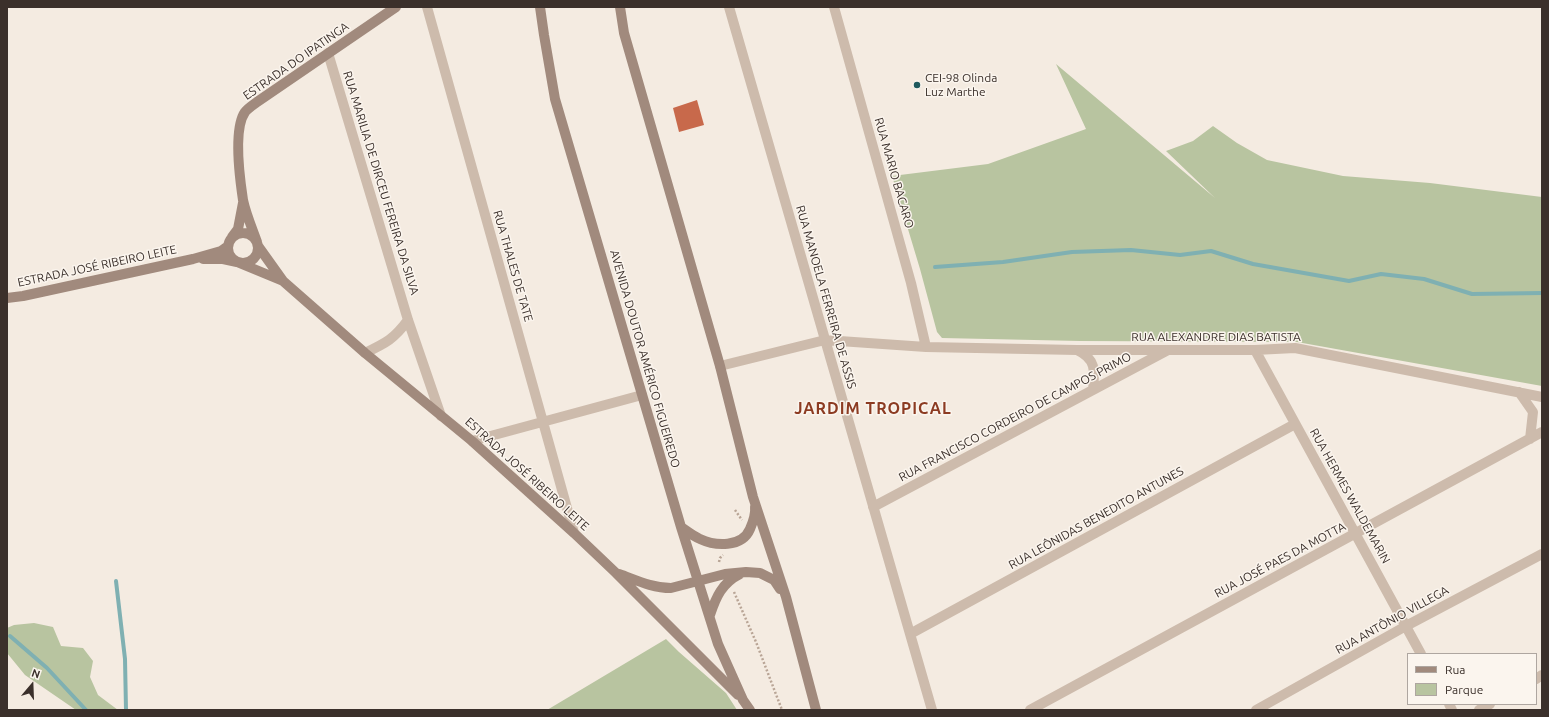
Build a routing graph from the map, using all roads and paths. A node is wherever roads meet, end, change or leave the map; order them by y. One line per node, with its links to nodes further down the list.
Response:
1 (396, 7): 7 (main road, ESTRADA DO IPATINGA)
2 (427, 7): 28 (street, RUA THALES DE TATE)
3 (540, 7): 25 (main road, AVENIDA DOUTOR AMÉRICO FIGUEIREDO)
4 (620, 7): 22 (main road)
5 (729, 7): 16 (street, RUA MANOELA FERREIRA DE ASSIS)
6 (834, 7): 17 (street, RUA MARIO BACARO)
7 (328, 53): 8 (main road, ESTRADA DO IPATINGA); 15 (street, RUA MARILIA DE DIRCEU FEREIRA DA SILVA)
8 (243, 201): 9 (main road, ESTRADA DO IPATINGA); 10 (main road, ESTRADA DO IPATINGA)
9 (230, 242): 10 (main road); 11 (main road, ESTRADA JOSÉ RIBEIRO LEITE); 12 (main road)
10 (258, 244): 12 (main road); 13 (main road, ESTRADA JOSÉ RIBEIRO LEITE)
11 (193, 259): 12 (main road, ESTRADA JOSÉ RIBEIRO LEITE); 14 (main road, ESTRADA JOSÉ RIBEIRO LEITE)
12 (237, 262): 13 (main road, ESTRADA JOSÉ RIBEIRO LEITE)
13 (283, 281): 21 (main road, ESTRADA JOSÉ RIBEIRO LEITE)
14 (7, 298)
15 (408, 320): 21 (street); 27 (street, RUA MARILIA DE DIRCEU FEREIRA DA SILVA)
16 (825, 340): 17 (street, RUA ALEXANDRE DIAS BATISTA); 22 (street, RUA ALEXANDRE DIAS BATISTA); 34 (street, RUA MANOELA FERREIRA DE ASSIS)
17 (926, 347): 19 (street, RUA ALEXANDRE DIAS BATISTA)
18 (1169, 349): 19 (street, RUA ALEXANDRE DIAS BATISTA); 20 (street, RUA ALEXANDRE DIAS BATISTA); 23 (street, RUA FRANCISCO CORDEIRO DE CAMPOS PRIMO)
19 (1077, 350): 23 (street)
20 (1255, 350): 24 (street, RUA ALEXANDRE DIAS BATISTA); 29 (street, RUA HERMES WALDEMARIN)
21 (365, 353): 27 (main road, ESTRADA JOSÉ RIBEIRO LEITE)
22 (720, 366): 33 (main road)
23 (1093, 390): 34 (street, RUA FRANCISCO CORDEIRO DE CAMPOS PRIMO)
24 (1519, 392): 26 (street, RUA ALEXANDRE DIAS BATISTA); 31 (street)
25 (642, 395): 28 (street); 35 (main road, AVENIDA DOUTOR AMÉRICO FIGUEIREDO)
26 (1542, 397)
27 (441, 416): 32 (main road, ESTRADA JOSÉ RIBEIRO LEITE)
28 (543, 422): 32 (street); 36 (street, RUA THALES DE TATE)
29 (1295, 424): 37 (street, RUA HERMES WALDEMARIN); 46 (street, RUA LEÔNIDAS BENEDITO ANTUNES)
30 (1542, 432): 31 (street, RUA JOSÉ PAES DA MOTTA)
31 (1530, 439): 37 (street, RUA JOSÉ PAES DA MOTTA)
32 (472, 441): 36 (main road, ESTRADA JOSÉ RIBEIRO LEITE)
33 (753, 497): 35 (main road); 43 (main road)
34 (873, 507): 46 (street, RUA MANOELA FERREIRA DE ASSIS)
35 (681, 527): 41 (main road, AVENIDA DOUTOR AMÉRICO FIGUEIREDO)
36 (574, 533): 39 (main road, ESTRADA JOSÉ RIBEIRO LEITE)
37 (1355, 534): 45 (street, RUA HERMES WALDEMARIN); 54 (street, RUA JOSÉ PAES DA MOTTA)
38 (1542, 554): 45 (street, RUA ANTÔNIO VILLEGA)
39 (616, 572): 41 (main road); 48 (main road, ESTRADA JOSÉ RIBEIRO LEITE)
40 (746, 572): 41 (main road); 43 (main road); 44 (main road)
41 (699, 581): 44 (main road, AVENIDA DOUTOR AMÉRICO FIGUEIREDO)
42 (732, 588): 51 (path)
43 (786, 597): 52 (main road)
44 (710, 615): 48 (main road, AVENIDA DOUTOR AMÉRICO FIGUEIREDO)
45 (1406, 626): 47 (street, RUA HERMES WALDEMARIN); 55 (street, RUA ANTÔNIO VILLEGA)
46 (910, 634): 53 (street, RUA MANOELA FERREIRA DE ASSIS)
47 (1421, 653)
48 (743, 700): 50 (main road, AVENIDA DOUTOR AMÉRICO FIGUEIREDO)
49 (1488, 705): 56 (street)
50 (750, 710)
51 (782, 710)
52 (816, 710)
53 (932, 710)
54 (1030, 710)
55 (1256, 710)
56 (1479, 710)

